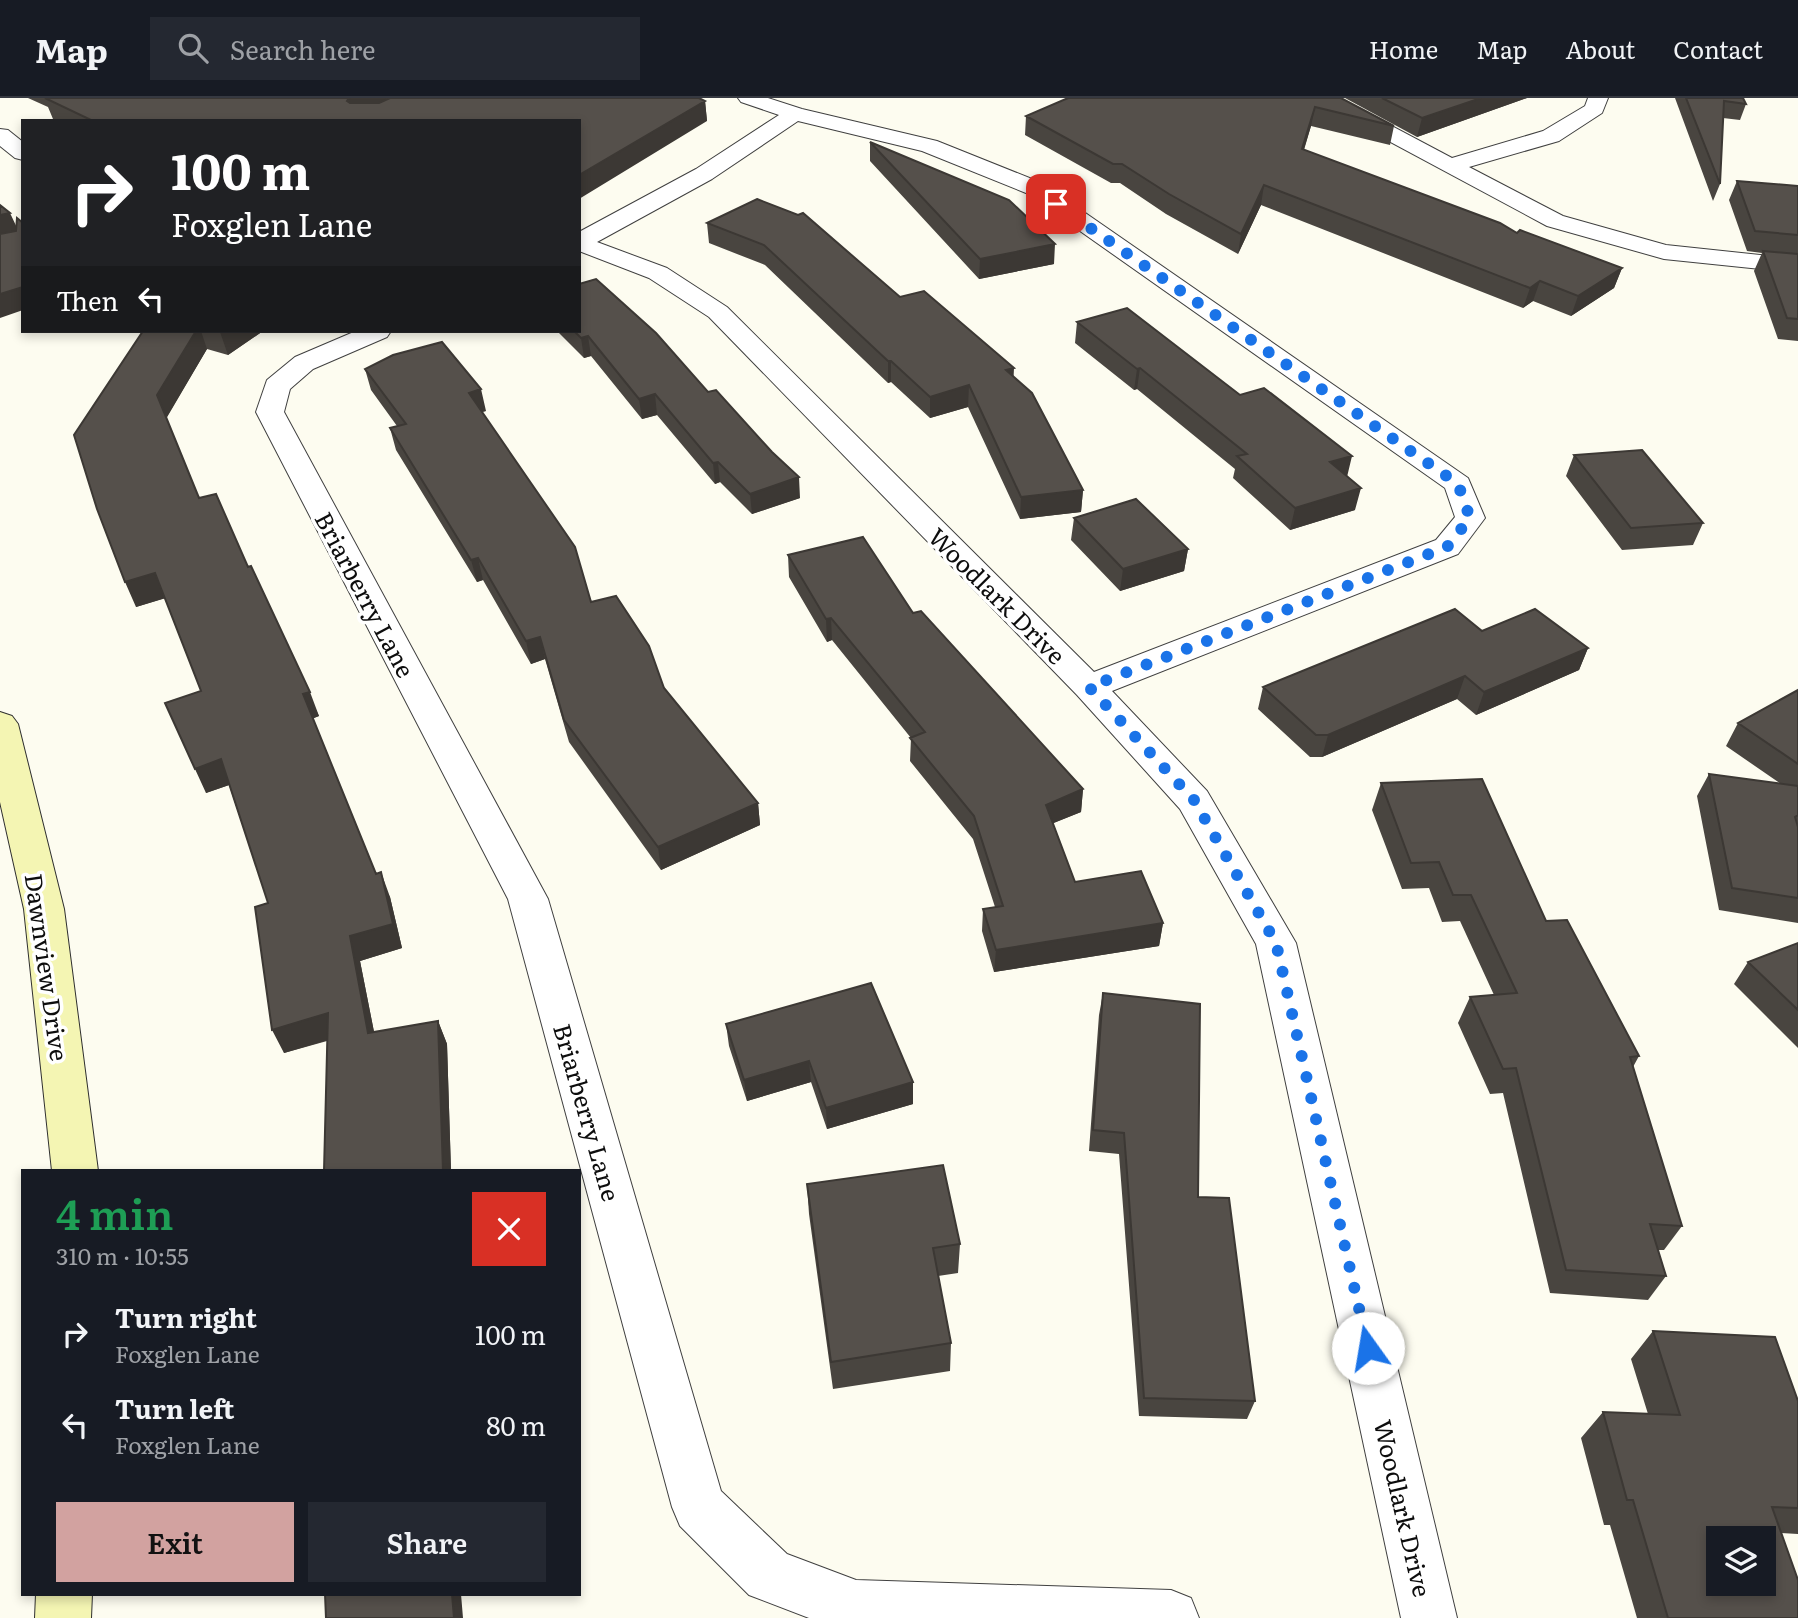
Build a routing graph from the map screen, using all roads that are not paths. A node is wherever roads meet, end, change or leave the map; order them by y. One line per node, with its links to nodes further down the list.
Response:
1 (748, 98): 4 (street)
2 (1323, 98): 7 (street)
3 (1598, 98): 7 (street)
4 (795, 114): 8 (street); 12 (street)
5 (0, 135): 6 (street)
6 (21, 151)
7 (1447, 166): 10 (street)
8 (581, 242)
9 (581, 244): 12 (street, Woodlark Drive)
10 (1798, 266)
11 (373, 333): 17 (street, Briarberry Lane)
12 (1089, 687): 18 (street, Woodlark Drive)
13 (0, 724): 14 (street, Dawnview Drive)
14 (75, 1169)
15 (64, 1596): 16 (street)
16 (63, 1618)
17 (1171, 1618)
18 (1429, 1618)

